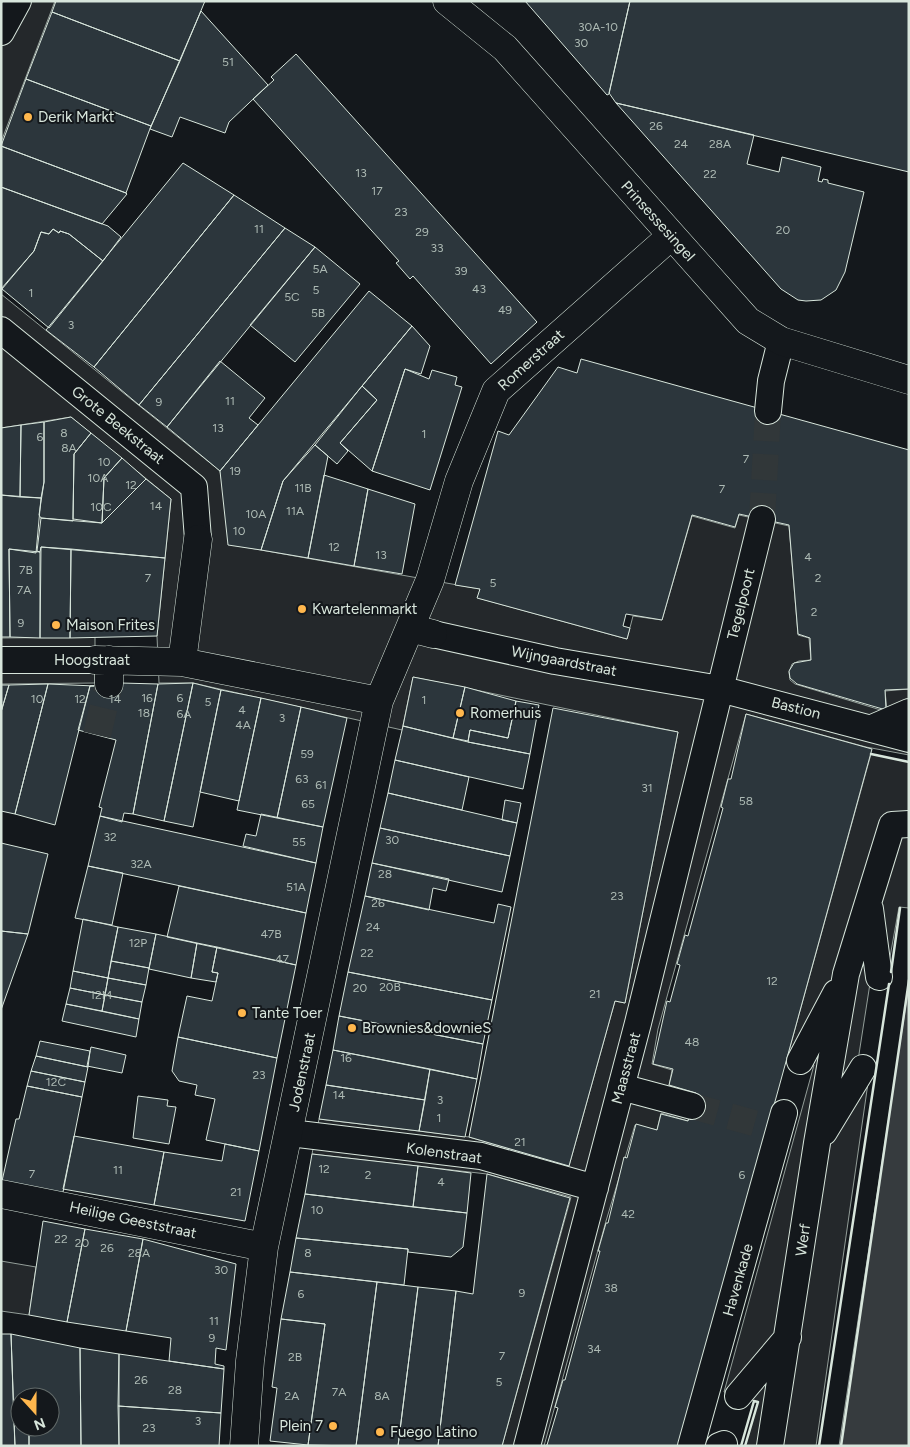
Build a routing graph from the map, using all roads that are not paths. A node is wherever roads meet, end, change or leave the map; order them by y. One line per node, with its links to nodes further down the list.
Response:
1 (18, 1): 3 (street)
2 (447, 1): 4 (street, Prinsessesingel)
3 (1, 32)
4 (670, 236): 6 (street, Prinsessesingel); 11 (street, Romerstraat)
5 (1, 330): 10 (street, Grote Beekstraat)
6 (781, 341): 7 (street, Prinsessesingel); 8 (street)
7 (909, 380)
8 (768, 411)
9 (762, 519): 15 (street, Tegelpoort)
10 (198, 539): 13 (street)
11 (422, 631): 15 (street, Wijngaardstraat); 16 (street)
12 (1, 660): 14 (street, Hoogstraat)
13 (182, 662): 14 (street, Hoogstraat); 16 (street)
14 (104, 668)
15 (720, 688): 18 (street, Bastion); 25 (street, Maasstraat)
16 (379, 701): 28 (street, Jodenstraat)
17 (909, 712): 18 (street, Bastion)
18 (894, 732)
19 (909, 824): 20 (street, Werf)
20 (868, 899): 21 (street, Werf); 22 (street)
21 (846, 974): 23 (street, Werf); 29 (street, Werf)
22 (879, 977)
23 (800, 1061)
24 (863, 1068): 29 (street, Werf)
25 (621, 1087): 26 (street); 30 (street, Maasstraat)
26 (692, 1106)
27 (777, 1123): 37 (street, Havenkade)
28 (290, 1133): 30 (street, Kolenstraat); 32 (street, Jodenstraat)
29 (817, 1143): 33 (street, Werf)
30 (596, 1188): 36 (street, Maasstraat)
31 (1, 1194): 32 (street, Heilige Geeststraat)
32 (264, 1247): 35 (street, Jodenstraat)
33 (788, 1336): 34 (street); 38 (street, Werf)
34 (738, 1396)
35 (244, 1446)
36 (527, 1446)
37 (691, 1446)
38 (770, 1446)

